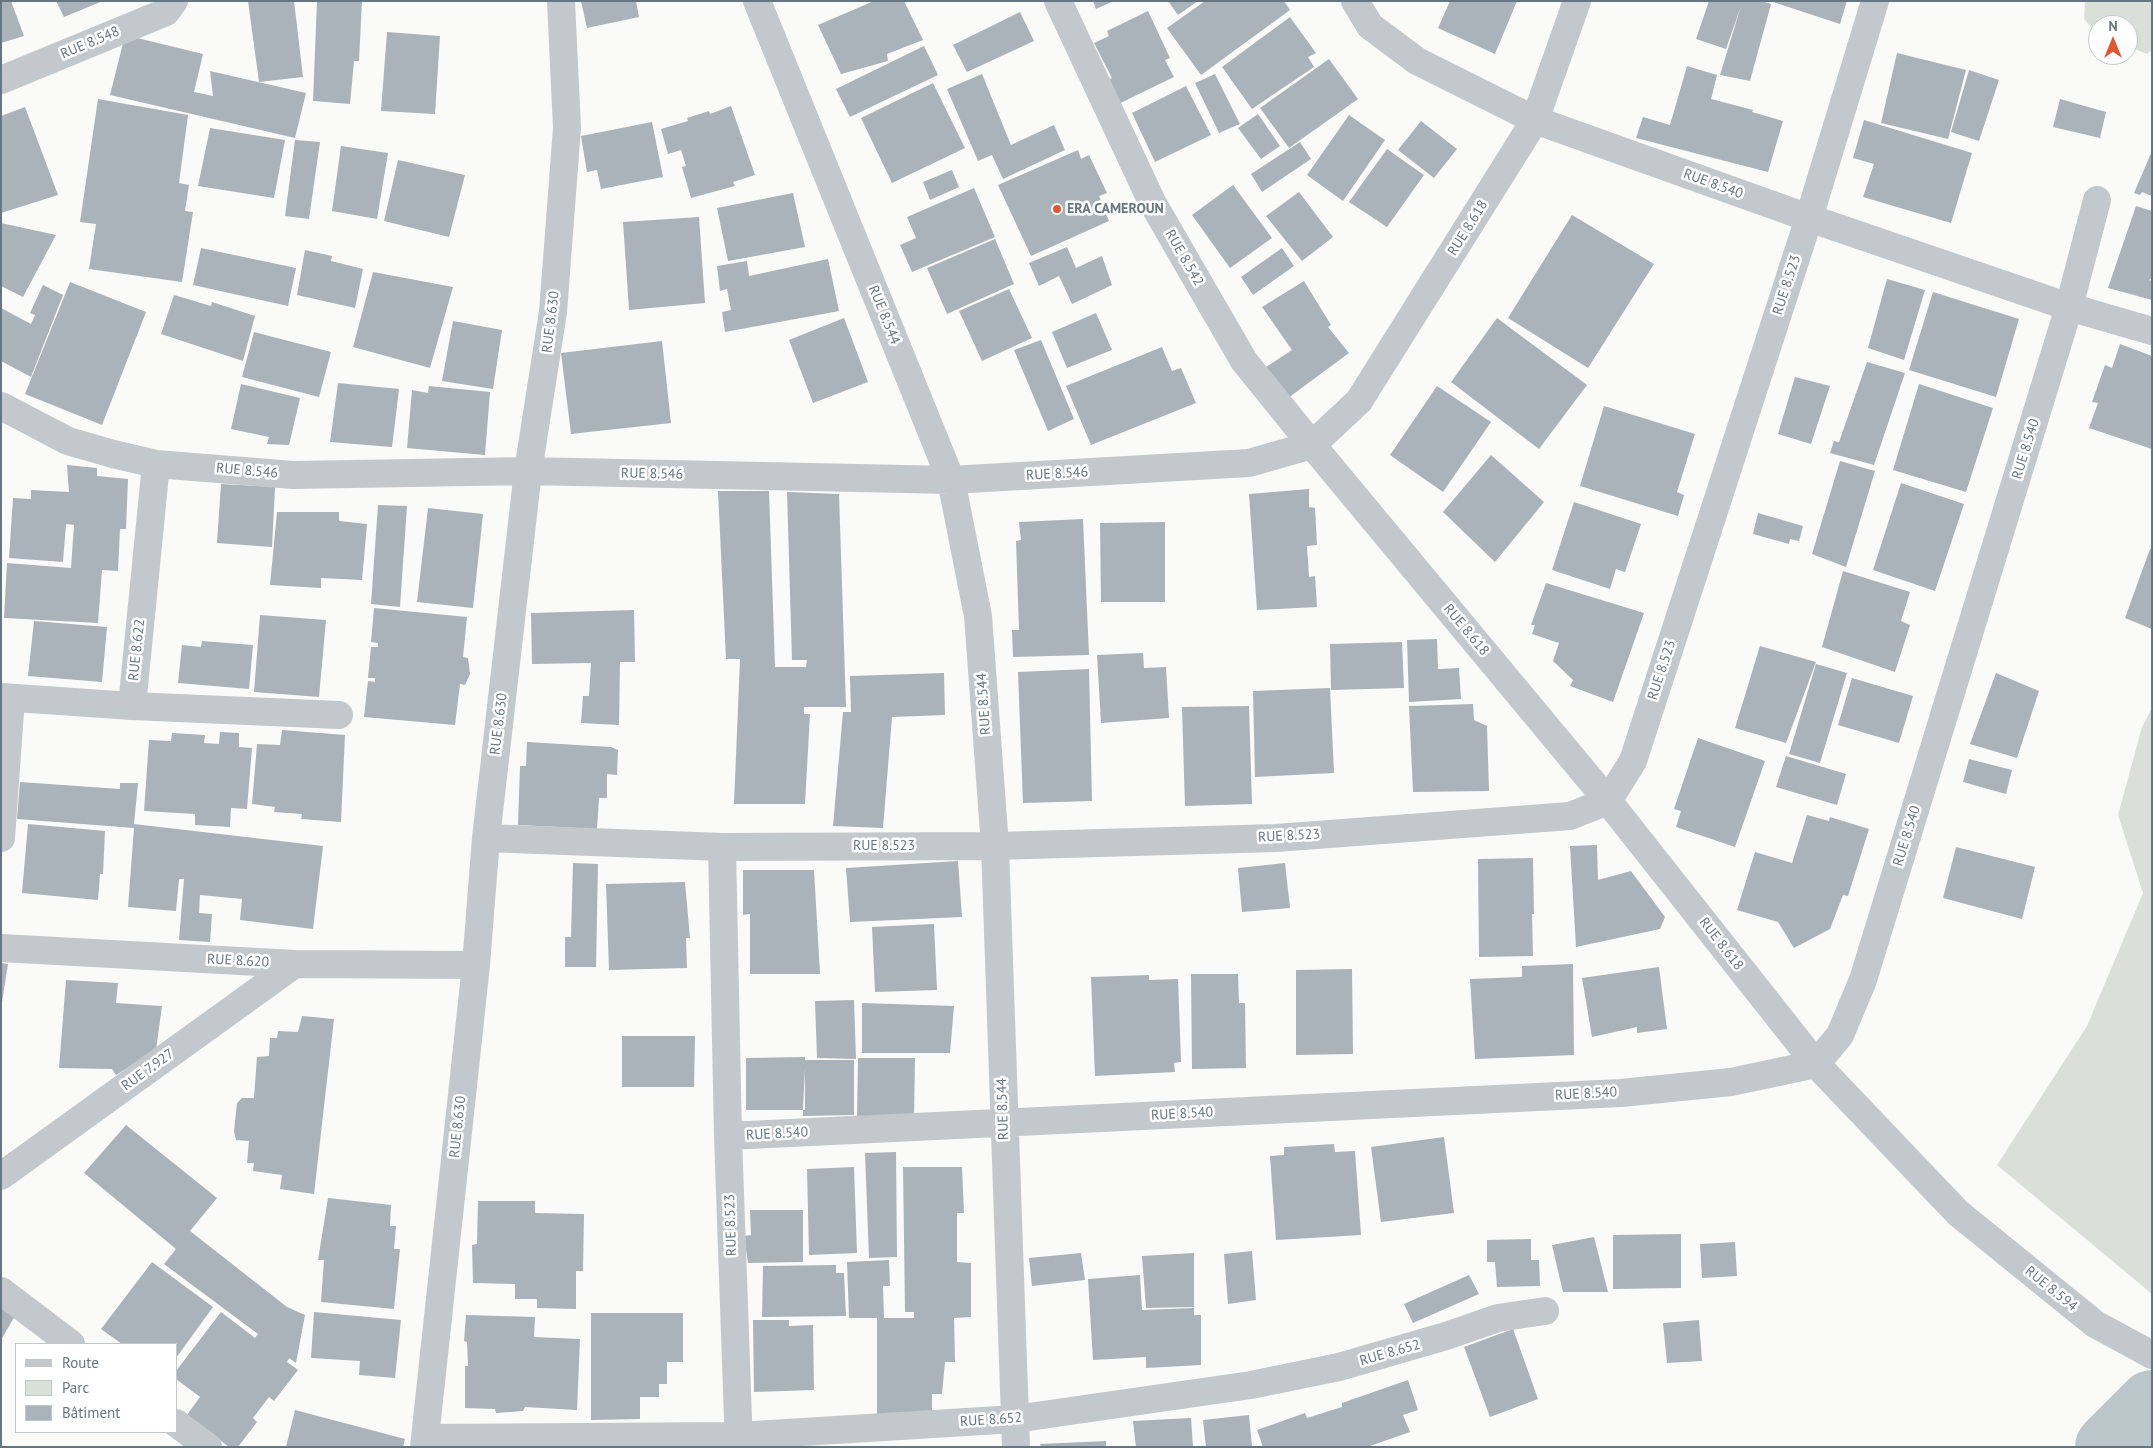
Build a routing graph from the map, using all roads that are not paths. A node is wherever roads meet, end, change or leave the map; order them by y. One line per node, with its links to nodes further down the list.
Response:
1 (174, 1): 8 (street, RUE 8.548)
2 (561, 1): 17 (street, RUE 8.630)
3 (1058, 1): 15 (street, RUE 8.542)
4 (1355, 1): 9 (street, RUE 8.540)
5 (1577, 1): 9 (street, RUE 8.618)
6 (1875, 1): 11 (street, RUE 8.523)
7 (766, 4): 18 (street, RUE 8.544)
8 (1, 80)
9 (1535, 120): 11 (street, RUE 8.540); 15 (street, RUE 8.618)
10 (2097, 200): 12 (street)
11 (1809, 218): 12 (street, RUE 8.540); 22 (street, RUE 8.523)
12 (2069, 307): 13 (street); 30 (street, RUE 8.540)
13 (2152, 331)
14 (1, 406): 16 (street, RUE 8.546)
15 (1312, 445): 18 (street, RUE 8.546); 22 (street, RUE 8.618)
16 (156, 464): 17 (street, RUE 8.546); 20 (street, RUE 8.622)
17 (528, 471): 18 (street, RUE 8.546); 24 (street, RUE 8.630)
18 (951, 480): 25 (street, RUE 8.544)
19 (6, 698): 20 (street); 23 (street)
20 (132, 706): 21 (street)
21 (339, 715)
22 (1608, 801): 25 (street, RUE 8.523); 30 (street, RUE 8.618)
23 (1, 838)
24 (486, 838): 26 (street); 29 (street, RUE 8.630)
25 (994, 846): 26 (street, RUE 8.523); 31 (street, RUE 8.544)
26 (722, 847): 32 (street, RUE 8.523)
27 (1, 948): 28 (street, RUE 8.620)
28 (295, 964): 29 (street, RUE 8.620); 33 (street, RUE 7.927)
29 (476, 965): 41 (street, RUE 8.630)
30 (1816, 1064): 31 (street, RUE 8.540); 34 (street, RUE 8.618)
31 (1004, 1122): 32 (street, RUE 8.540); 39 (street, RUE 8.544)
32 (728, 1136): 42 (street, RUE 8.523)
33 (1, 1176)
34 (1958, 1213): 38 (street, RUE 8.594)
35 (1, 1291): 37 (street)
36 (1545, 1311): 39 (street, RUE 8.652)
37 (70, 1343)
38 (2152, 1355)
39 (1015, 1419): 42 (street, RUE 8.652); 44 (street, RUE 8.544)
40 (178, 1424): 43 (street)
41 (424, 1442): 42 (street, RUE 8.652)
42 (739, 1442)
43 (208, 1447)
44 (1016, 1447)

